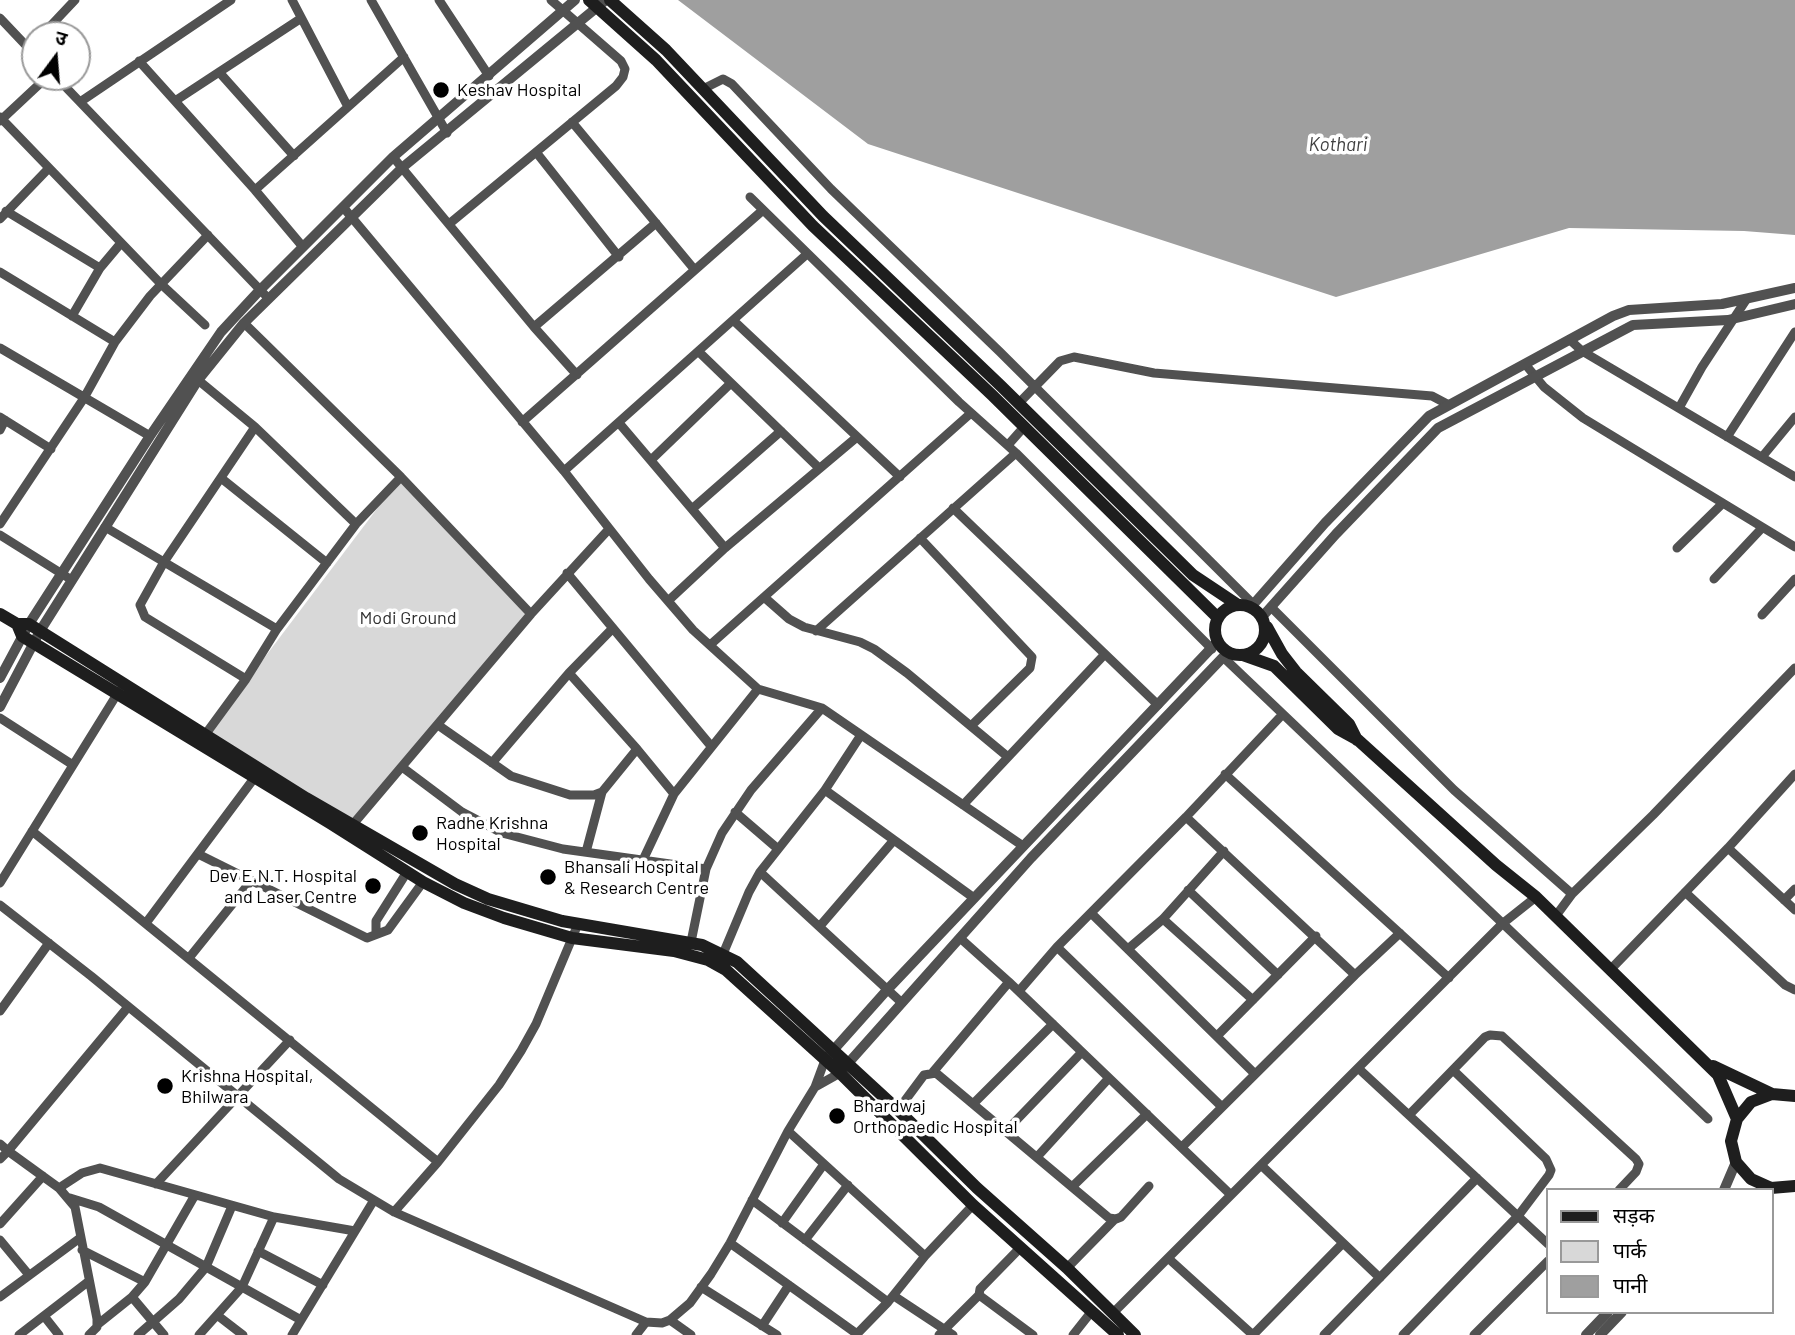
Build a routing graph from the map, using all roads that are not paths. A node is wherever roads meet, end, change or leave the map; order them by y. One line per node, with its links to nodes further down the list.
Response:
1 (75, 0): 12 (street)
2 (231, 0): 16 (street)
3 (292, 0): 11 (street)
4 (371, 0): 15 (street)
5 (439, 0): 18 (street)
6 (551, 0): 9 (street)
7 (575, 0): 9 (street)
8 (606, 2): 13 (street); 19 (main road); 83 (main road)
9 (563, 12): 13 (street); 18 (street)
10 (0, 18): 14 (street)
11 (300, 19): 17 (street); 24 (street)
12 (55, 21)
13 (578, 25): 27 (street); 28 (street)
14 (21, 38)
15 (404, 57): 24 (street); 26 (street)
16 (139, 61): 22 (street); 23 (street)
17 (219, 72): 22 (street); 30 (street)
18 (489, 76): 26 (street)
19 (703, 89): 72 (street); 74 (main road)
20 (32, 91): 25 (street)
21 (69, 91): 23 (street)
22 (175, 101): 34 (street)
23 (80, 102): 42 (street)
24 (348, 107): 30 (street)
25 (1, 119): 33 (street)
26 (439, 120): 28 (street); 31 (street)
27 (572, 122): 29 (street); 40 (street)
28 (447, 133): 32 (street)
29 (536, 152): 41 (street); 46 (street)
30 (294, 156): 34 (street)
31 (393, 157): 32 (street); 36 (street)
32 (403, 167): 39 (street); 41 (street)
33 (49, 168): 38 (street); 43 (street)
34 (256, 190): 44 (street)
35 (750, 197): 37 (street)
36 (343, 207): 39 (street); 44 (street)
37 (763, 210): 45 (street); 48 (street)
38 (3, 215): 47 (street)
39 (350, 218): 52 (street); 80 (street)
40 (656, 223): 46 (street); 48 (street)
41 (449, 224): 60 (street)
42 (208, 235): 50 (street); 52 (street)
43 (121, 243): 47 (street); 50 (street)
44 (303, 247): 52 (street)
45 (807, 254): 57 (street); 77 (street)
46 (619, 257): 60 (street)
47 (100, 268): 55 (street)
48 (694, 269): 68 (street)
49 (0, 272): 55 (street)
50 (161, 284): 59 (street); 63 (street)
51 (1795, 288): 53 (street)
52 (263, 294): 58 (street); 86 (street)
53 (1746, 300): 56 (street); 62 (street)
54 (1795, 304): 56 (street)
55 (72, 316): 63 (street)
56 (1734, 319): 65 (street); 76 (street)
57 (734, 321): 66 (street); 87 (street)
58 (244, 323): 70 (street); 96 (street)
59 (205, 325)
60 (534, 327): 68 (street)
61 (1795, 332): 88 (street)
62 (1570, 340): 65 (street); 67 (street)
63 (115, 342): 73 (street)
64 (0, 348): 73 (street)
65 (1582, 351): 69 (street); 76 (street)
66 (699, 352): 71 (street); 81 (street)
67 (1525, 365): 69 (street); 75 (street)
68 (577, 375): 80 (street)
69 (1534, 376): 100 (street); 127 (street)
70 (198, 380): 82 (street); 105 (street)
71 (731, 383): 85 (street); 93 (street)
72 (1034, 386): 74 (street); 75 (street); 123 (street)
73 (84, 398): 86 (street); 90 (street)
74 (1019, 403): 108 (main road)
75 (1449, 405): 123 (street)
76 (1679, 408): 88 (street)
77 (971, 413): 89 (street); 97 (street)
78 (1795, 416): 92 (street)
79 (3, 419): 84 (street); 90 (street)
80 (522, 422): 95 (street)
81 (619, 423): 93 (street); 95 (street)
82 (255, 427): 99 (street); 104 (street)
83 (1024, 427): 89 (street); 108 (main road)
84 (0, 430)
85 (780, 431): 94 (street); 102 (street)
86 (150, 436): 116 (street)
87 (857, 437): 94 (street); 97 (street)
88 (1727, 437): 92 (street)
89 (1007, 445): 91 (street)
90 (51, 449): 103 (street)
91 (1016, 453): 101 (street); 135 (street)
92 (1762, 457): 98 (street)
93 (651, 460): 102 (street)
94 (819, 468): 112 (street)
95 (564, 471): 107 (street)
96 (401, 477): 104 (street); 125 (street)
97 (900, 477): 121 (street)
98 (1795, 477)
99 (221, 478): 114 (street); 115 (street)
100 (1722, 504): 106 (street); 113 (street)
101 (953, 508): 110 (street); 136 (street)
102 (692, 509): 112 (street)
103 (0, 524)
104 (356, 524): 115 (street)
105 (105, 527): 114 (street); 120 (street)
106 (1762, 528): 111 (street); 118 (street)
107 (609, 529): 117 (street); 122 (street)
108 (1140, 532): 123 (main road); 128 (main road)
109 (0, 536): 116 (street)
110 (920, 538): 132 (street); 151 (street)
111 (1795, 547)
112 (725, 548): 122 (street)
113 (1678, 548)
114 (164, 562): 131 (street); 142 (street)
115 (327, 563): 131 (street)
116 (61, 573): 120 (street); 130 (street)
117 (567, 573): 125 (street); 129 (street)
118 (1714, 579)
119 (1795, 579): 126 (street)
120 (71, 581): 130 (street)
121 (764, 597): 132 (street); 134 (street)
122 (668, 600): 134 (street)
123 (1247, 605): 127 (main road); 128 (main road)
124 (0, 614): 130 (main road)
125 (531, 614): 150 (street)
126 (1762, 615)
127 (1266, 616): 138 (main road); 154 (main road); 189 (street)
128 (1218, 618): 135 (main road)
129 (613, 628): 140 (street); 155 (street)
130 (27, 629): 133 (main road); 141 (street); 143 (main road)
131 (277, 629): 142 (street)
132 (816, 631): 151 (street)
133 (34, 643): 143 (main road); 146 (street)
134 (710, 645): 144 (street)
135 (1215, 645): 137 (main road); 145 (street)
136 (1105, 654): 145 (street); 157 (street)
137 (1225, 654): 138 (main road); 148 (street); 206 (street)
138 (1243, 655): 154 (main road)
139 (1795, 668): 189 (street)
140 (569, 673): 156 (street); 158 (street)
141 (0, 678)
142 (246, 679): 153 (street)
143 (120, 689): 153 (main road); 159 (street)
144 (758, 689): 147 (street); 155 (street)
145 (1158, 705): 173 (street)
146 (0, 707)
147 (822, 708): 152 (street); 168 (street)
148 (1282, 715): 162 (street); 200 (street)
149 (0, 718): 159 (street)
150 (438, 725): 158 (street); 160 (street)
151 (971, 726): 157 (street)
152 (861, 735): 164 (street); 167 (street)
153 (203, 739): 161 (main road)
154 (1357, 740): 191 (main road)
155 (711, 746): 166 (street)
156 (637, 748): 165 (street); 166 (street)
157 (1008, 757): 167 (street)
158 (492, 763): 165 (street)
159 (73, 765): 171 (street)
160 (402, 767): 170 (street); 177 (street)
161 (258, 773): 170 (main road); 178 (street)
162 (1225, 774): 169 (street); 203 (street)
163 (1795, 774): 174 (street)
164 (825, 790): 172 (street); 175 (street)
165 (602, 792): 177 (street)
166 (674, 794): 179 (street)
167 (963, 805): 173 (street)
168 (735, 812): 175 (street); 180 (street)
169 (1186, 817): 176 (street); 195 (street)
170 (349, 829): 181 (main road); 199 (main road)
171 (32, 831): 185 (street); 198 (street)
172 (894, 840): 190 (street); 201 (street)
173 (1023, 846): 190 (street)
174 (1728, 848): 188 (street); 192 (street)
175 (778, 849): 182 (street)
176 (1224, 851): 187 (street); 204 (street)
177 (586, 852): 179 (street)
178 (198, 854): 183 (street); 198 (street)
179 (643, 860): 180 (street)
180 (706, 869): 207 (street)
181 (407, 872): 184 (main road); 202 (street)
182 (760, 872): 201 (street); 211 (street)
183 (251, 881): 202 (street); 212 (street)
184 (422, 882): 202 (street); 205 (main road)
185 (0, 883)
186 (1795, 889): 192 (street)
187 (1188, 890): 197 (street); 214 (street)
188 (1685, 892): 213 (street); 219 (street)
189 (1572, 894): 196 (street)
190 (974, 898): 218 (street)
191 (1536, 898): 196 (main road); 200 (street)
192 (1784, 900): 194 (street)
193 (0, 905): 208 (street)
194 (1795, 910)
195 (1093, 914): 209 (street); 210 (street)
196 (1555, 917): 213 (main road)
197 (1163, 919): 210 (street); 221 (street)
198 (146, 923): 212 (street)
199 (578, 924): 205 (street); 207 (main road)
200 (1502, 925): 216 (street); 247 (street)
201 (820, 926): 218 (street)
202 (376, 933)
203 (1400, 933): 215 (street); 216 (street)
204 (1316, 936): 214 (street); 215 (street)
205 (572, 938): 230 (main road); 256 (street)
206 (960, 939): 217 (street); 222 (street)
207 (691, 942): 211 (main road)
208 (49, 943): 223 (street); 224 (street)
209 (1058, 947): 220 (street); 243 (street)
210 (1128, 949): 226 (street)
211 (723, 954): 228 (main road)
212 (189, 958): 227 (street)
213 (1611, 969): 231 (main road)
214 (1278, 975): 221 (street)
215 (1355, 975): 236 (street)
216 (1449, 978): 233 (street)
217 (1009, 982): 220 (street); 235 (street)
218 (887, 990): 222 (street); 228 (street)
219 (1795, 990)
220 (1019, 991): 225 (street)
221 (1253, 1000): 226 (street)
222 (902, 1003): 232 (street)
223 (128, 1007): 240 (street); 253 (street)
224 (0, 1011)
225 (1053, 1024): 229 (street); 242 (street)
226 (1217, 1036): 236 (street)
227 (290, 1040): 240 (street); 256 (street)
228 (834, 1049): 230 (street); 232 (main road)
229 (1082, 1052): 237 (street); 250 (street)
230 (825, 1060): 232 (main road); 238 (street)
231 (1706, 1063): 239 (main road); 248 (main road)
232 (844, 1068): 238 (street); 244 (main road); 277 (main road)
233 (1358, 1069): 246 (street); 259 (street)
234 (1453, 1070): 246 (street); 268 (street); 280 (street)
235 (933, 1072): 242 (street); 244 (street)
236 (1255, 1074): 243 (street)
237 (1109, 1078): 245 (street); 254 (street)
238 (816, 1087): 249 (street)
239 (1772, 1094): 241 (main road); 248 (main road)
240 (236, 1096): 262 (street); 275 (street)
241 (1795, 1096)
242 (974, 1103): 250 (street)
243 (1222, 1107): 252 (street)
244 (898, 1110): 300 (main road)
245 (1147, 1114): 252 (street); 266 (street)
246 (1409, 1115): 261 (street)
247 (1708, 1119)
248 (1737, 1119): 257 (main road)
249 (788, 1131): 258 (street); 276 (street)
250 (1006, 1131): 254 (street)
251 (0, 1144): 253 (street)
252 (1182, 1147): 273 (street)
253 (8, 1151): 255 (street); 260 (street)
254 (1037, 1157): 266 (street)
255 (0, 1159)
256 (438, 1162): 279 (street)
257 (1736, 1162): 269 (street); 270 (main road)
258 (824, 1164): 263 (street); 283 (street)
259 (1261, 1165): 273 (street); 291 (street)
260 (43, 1176): 267 (street); 284 (street)
261 (1477, 1178): 280 (street); 302 (street)
262 (156, 1184): 267 (street); 272 (street)
263 (848, 1185): 288 (street); 296 (street)
264 (1149, 1186): 282 (street)
265 (1795, 1186): 271 (main road)
266 (1072, 1187): 282 (street)
267 (59, 1188): 274 (street)
268 (1621, 1188)
269 (1725, 1188)
270 (1760, 1188)
271 (1774, 1189)
272 (195, 1195): 278 (street); 292 (street)
273 (1231, 1195): 297 (street)
274 (70, 1198): 286 (street); 292 (street)
275 (374, 1200): 279 (street); 285 (street)
276 (752, 1200): 283 (street); 290 (street)
277 (973, 1205): 293 (main road); 296 (street)
278 (232, 1206): 281 (street); 299 (street)
279 (394, 1212): 322 (street)
280 (1518, 1216): 289 (street); 344 (street)
281 (274, 1217): 285 (street); 295 (street)
282 (1114, 1220): 300 (street)
283 (782, 1223): 288 (street)
284 (0, 1224)
285 (355, 1231): 305 (street)
286 (80, 1238): 294 (street); 301 (street)
287 (0, 1240): 301 (street)
288 (805, 1240): 312 (street)
289 (1546, 1242)
290 (730, 1243): 306 (street); 308 (street)
291 (1343, 1243): 302 (street); 342 (street)
292 (167, 1245): 299 (street); 304 (street)
293 (1020, 1248): 309 (street); 313 (main road)
294 (82, 1250): 303 (street); 304 (street)
295 (258, 1251): 305 (street); 307 (street)
296 (925, 1256): 312 (street)
297 (1168, 1258): 314 (street); 342 (street)
298 (1546, 1263): 345 (street)
299 (206, 1267): 307 (street); 321 (street)
300 (1067, 1268): 314 (main road)
301 (29, 1275): 310 (street)
302 (1380, 1278): 343 (street)
303 (89, 1281): 317 (street); 323 (street)
304 (145, 1282): 311 (street)
305 (323, 1284): 319 (street)
306 (789, 1285): 324 (street); 327 (street)
307 (242, 1287): 318 (street); 319 (street)
308 (701, 1287): 320 (street); 324 (street)
309 (979, 1295): 325 (street); 338 (street)
310 (0, 1297)
311 (132, 1297): 321 (street); 323 (street)
312 (891, 1299): 325 (street); 327 (street)
313 (1092, 1311): 339 (street); 340 (main road)
314 (1113, 1313): 341 (main road)
315 (1606, 1314): 346 (street)
316 (1620, 1314): 347 (street)
317 (44, 1315): 326 (street); 328 (street)
318 (217, 1315): 332 (street); 333 (street)
319 (301, 1320): 334 (street)
320 (670, 1320): 322 (street); 336 (street)
321 (153, 1322): 330 (street); 331 (street)
322 (646, 1322): 335 (street)
323 (97, 1325): 329 (street)
324 (762, 1326): 337 (street)
325 (945, 1333)
326 (24, 1334)
327 (856, 1334)
328 (59, 1335)
329 (89, 1335)
330 (138, 1335)
331 (164, 1335)
332 (199, 1335)
333 (243, 1335)
334 (292, 1335)
335 (636, 1335)
336 (691, 1335)
337 (777, 1335)
338 (1033, 1335)
339 (1073, 1335)
340 (1118, 1335)
341 (1135, 1335)
342 (1253, 1335)
343 (1324, 1335)
344 (1403, 1335)
345 (1474, 1335)
346 (1586, 1335)
347 (1600, 1335)

